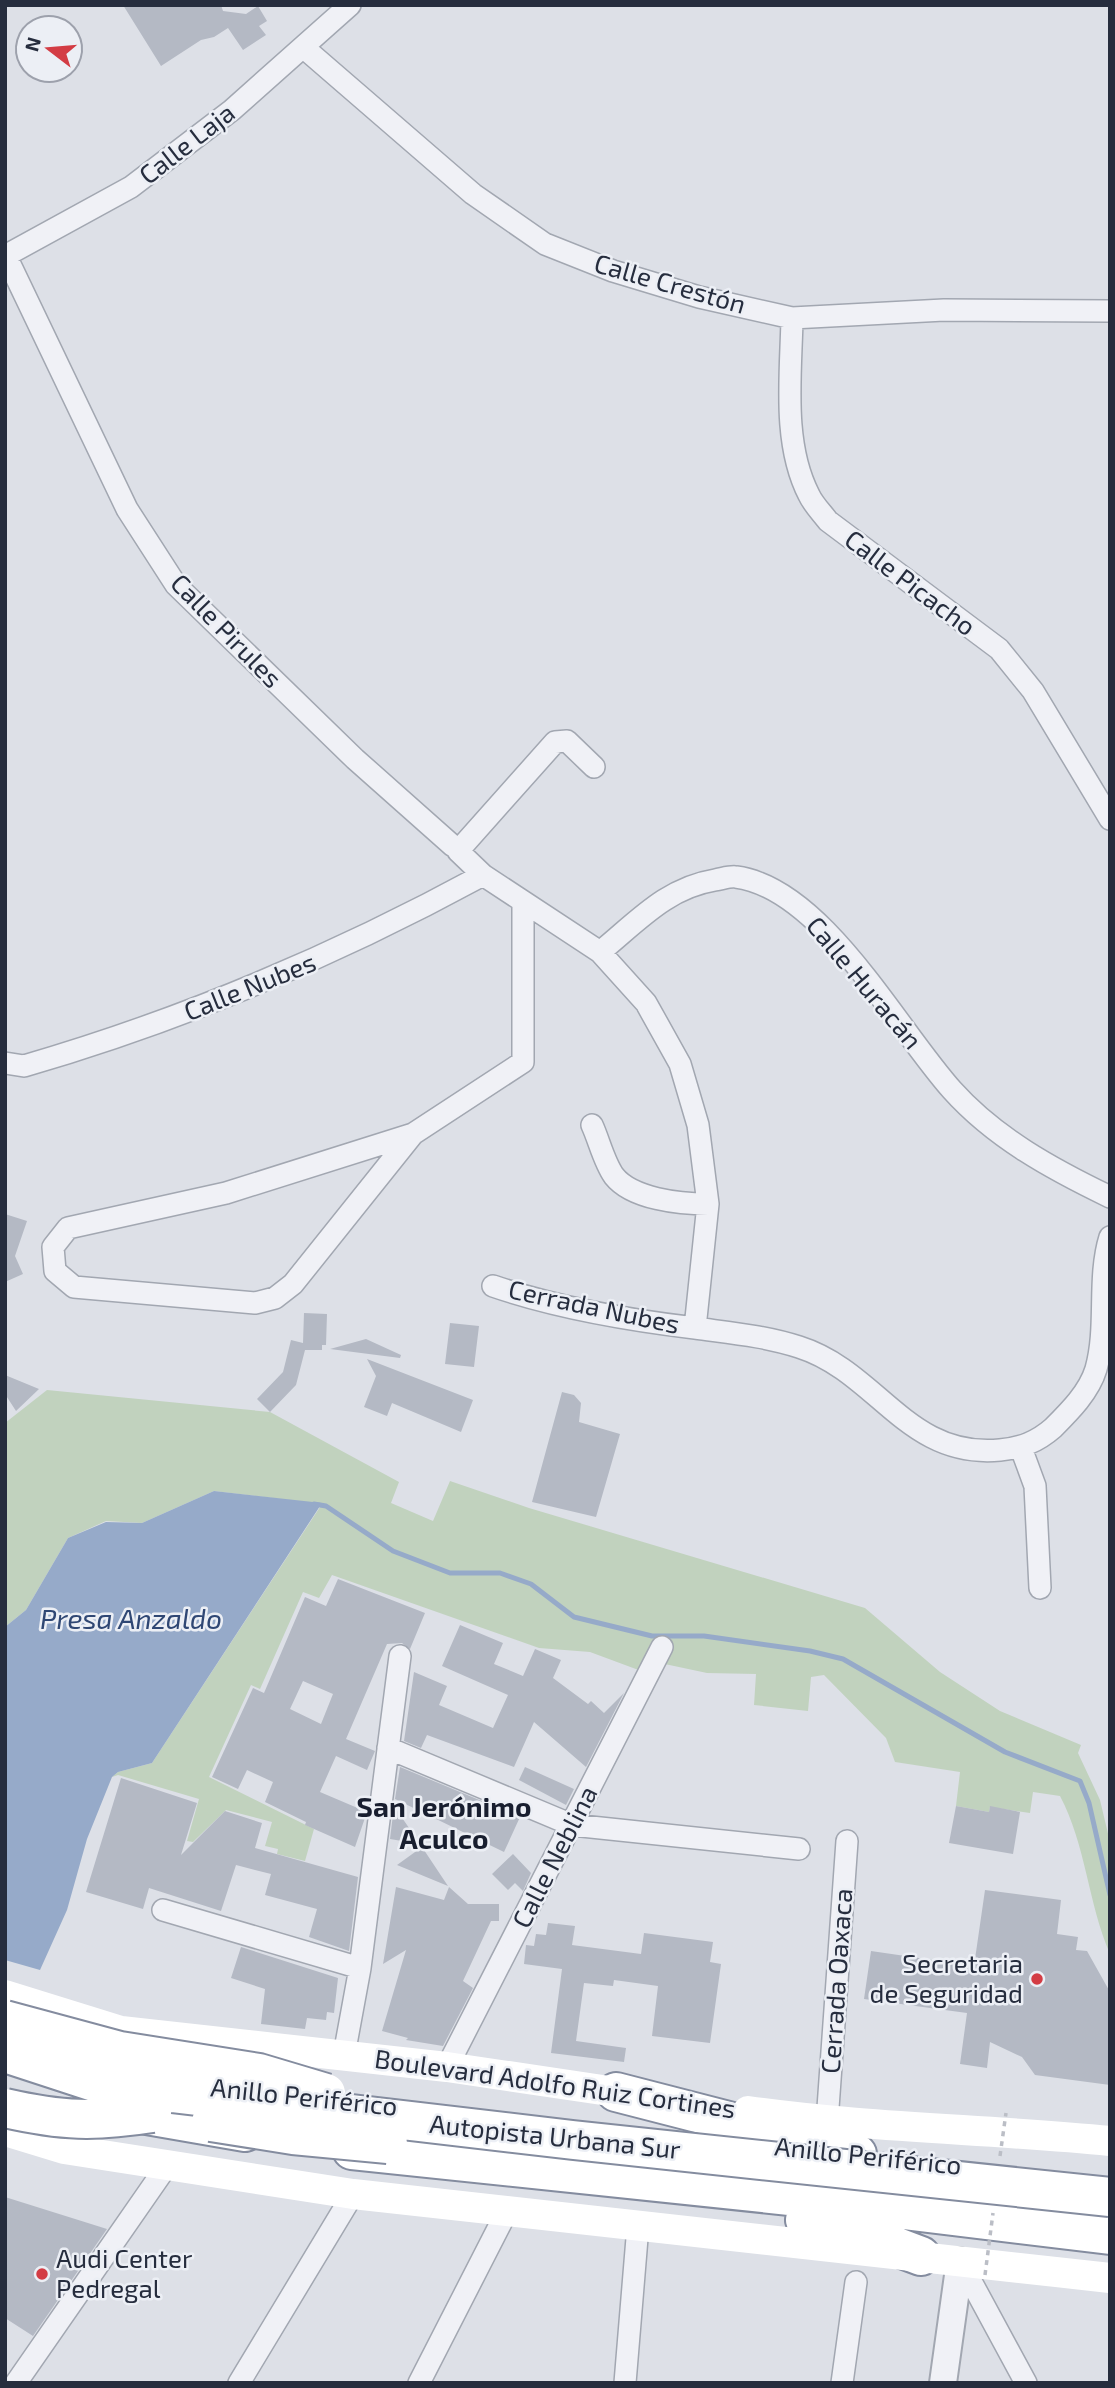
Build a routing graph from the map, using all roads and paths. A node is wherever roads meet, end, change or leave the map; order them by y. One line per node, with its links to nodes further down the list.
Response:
1 (350, 5): 2 (street, Calle Laja)
2 (303, 47): 3 (street, Calle Laja); 5 (street, Calle Crestón)
3 (5, 256): 8 (street, Calle Pirules)
4 (1110, 311): 5 (street, Calle Crestón)
5 (792, 318): 7 (street, Calle Picacho)
6 (594, 767): 8 (street)
7 (1110, 819)
8 (456, 848): 9 (street, Calle Pirules)
9 (483, 875): 10 (street, Calle Pirules); 12 (street, Calle Nubes)
10 (523, 902): 11 (street, Calle Pirules); 14 (street)
11 (600, 952): 15 (street, Calle Huracán); 16 (street, Calle Pirules)
12 (5, 1063)
13 (592, 1125): 16 (street)
14 (413, 1134): 14 (street)
15 (1110, 1197)
16 (708, 1204): 19 (street, Calle Pirules)
17 (1110, 1237): 20 (street)
18 (493, 1286): 19 (street, Cerrada Nubes)
19 (695, 1328): 20 (street, Cerrada Nubes)
20 (1021, 1448): 21 (street)
21 (1040, 1588)
22 (662, 1647): 25 (street, Calle Neblina)
23 (400, 1656): 24 (street)
24 (388, 1748): 25 (street); 29 (street)
25 (572, 1825): 27 (street); 35 (street, Calle Neblina)
26 (848, 1841): 43 (street, Cerrada Oaxaca)
27 (799, 1849)
28 (163, 1910): 29 (street)
29 (360, 1968): 34 (street)
30 (5, 1996): 34 (main road, Boulevard Adolfo Ruiz Cortines)
31 (5, 2020): 42 (highway, bridge)
32 (5, 2040): 47 (highway, Anillo Periférico)
33 (5, 2053): 42 (highway, Autopista Urbana Sur, bridge)
34 (344, 2055): 35 (main road, Boulevard Adolfo Ruiz Cortines)
35 (447, 2067): 38 (main road, Boulevard Adolfo Ruiz Cortines)
36 (5, 2075): 41 (highway, Autopista Urbana Sur)
37 (5, 2091): 46 (highway, Anillo Periférico)
38 (616, 2092): 43 (main road, Boulevard Adolfo Ruiz Cortines); 47 (highway)
39 (5, 2102): 49 (main road, bridge)
40 (5, 2108): 41 (highway, bridge)
41 (152, 2113): 54 (highway, Autopista Urbana Sur, bridge)
42 (421, 2122): 52 (highway, Autopista Urbana Sur, bridge)
43 (827, 2122): 45 (main road, Boulevard Adolfo Ruiz Cortines)
44 (5, 2131): 48 (main road)
45 (1110, 2141)
46 (337, 2148): 56 (highway, Anillo Periférico); 57 (highway)
47 (857, 2154): 50 (highway, Anillo Periférico)
48 (166, 2167): 49 (main road); 61 (street)
49 (230, 2175): 51 (main road)
50 (1110, 2183)
51 (353, 2194): 53 (main road); 62 (street)
52 (1110, 2197)
53 (506, 2213): 55 (main road); 63 (street)
54 (1110, 2219)
55 (638, 2226): 57 (main road); 64 (street)
56 (1110, 2235)
57 (921, 2256): 58 (main road)
58 (960, 2261): 59 (main road); 66 (street); 67 (street)
59 (1110, 2278)
60 (856, 2282): 65 (street)
61 (16, 2383)
62 (239, 2383)
63 (419, 2383)
64 (625, 2383)
65 (842, 2383)
66 (943, 2383)
67 (1026, 2383)

